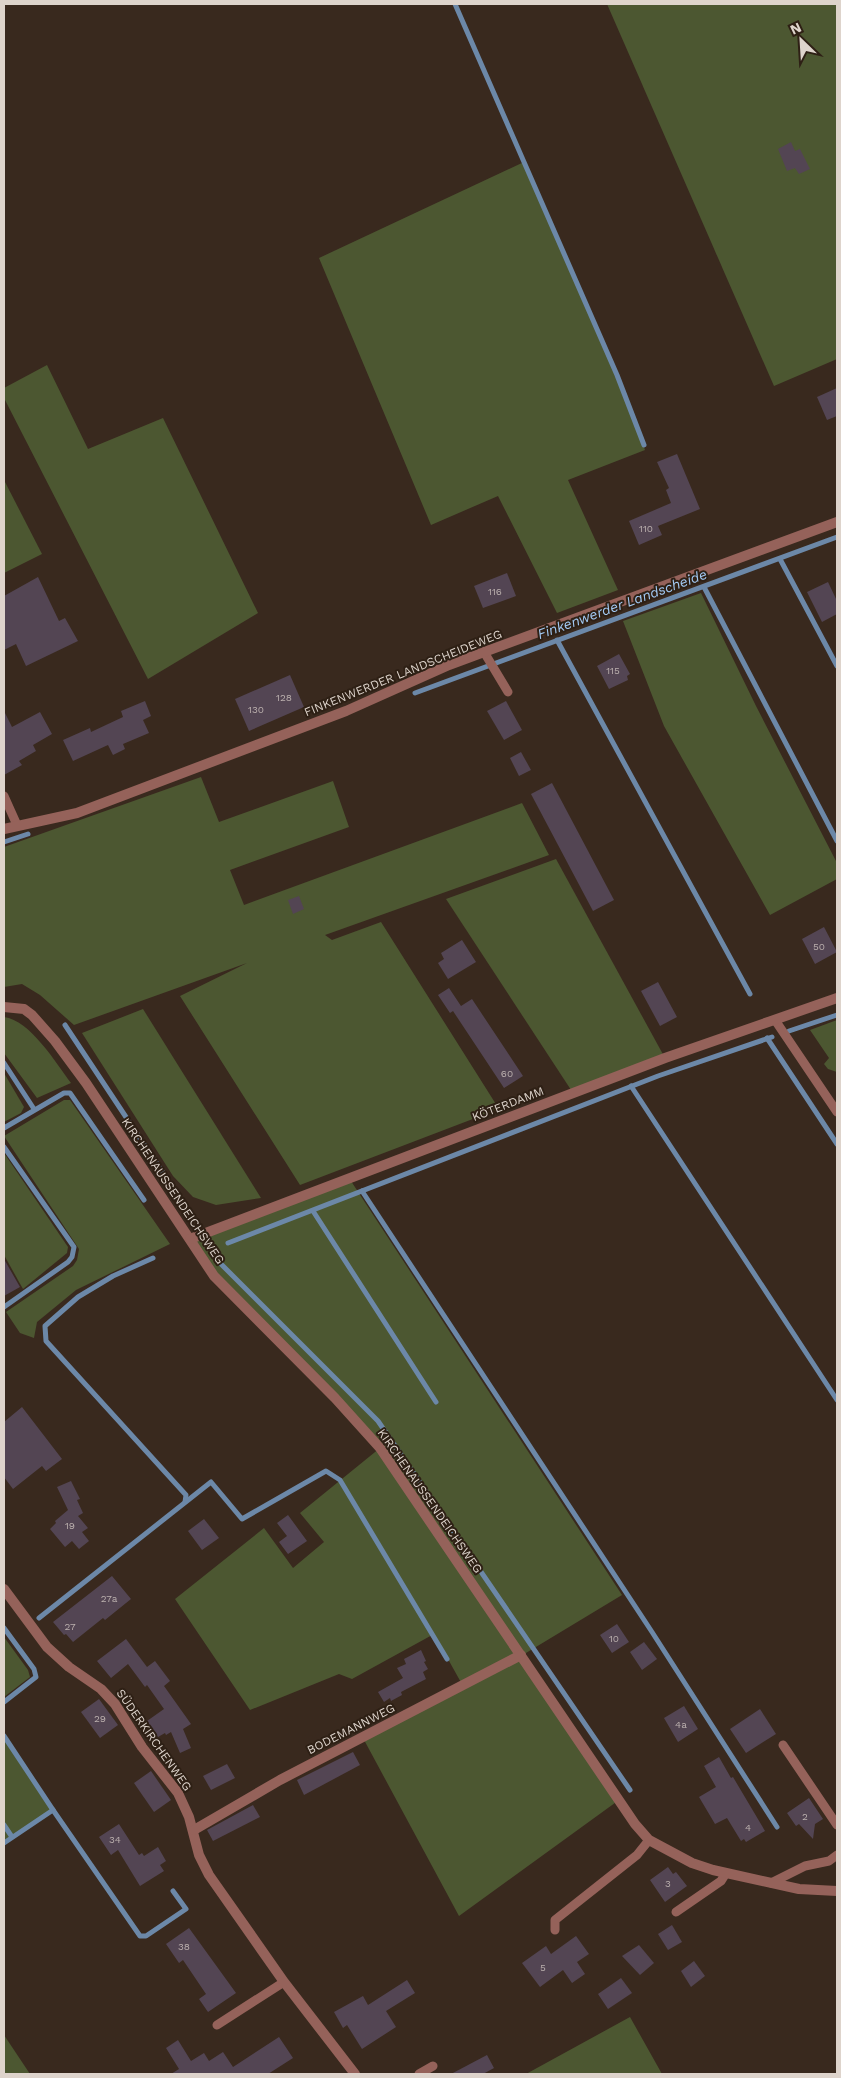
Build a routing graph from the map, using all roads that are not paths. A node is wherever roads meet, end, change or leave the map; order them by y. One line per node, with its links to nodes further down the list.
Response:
1 (837, 522): 2 (street, FINKENWERDER LANDSCHEIDEWEG)
2 (485, 655): 3 (lane); 5 (street, FINKENWERDER LANDSCHEIDEWEG)
3 (508, 692)
4 (4, 796): 5 (lane)
5 (17, 825): 6 (street, FINKENWERDER LANDSCHEIDEWEG)
6 (4, 829)
7 (837, 998): 9 (street, KÖTERDAMM)
8 (4, 1007): 11 (street, KIRCHENAUSSENDEICHSWEG)
9 (775, 1020): 10 (lane); 11 (street, KÖTERDAMM)
10 (837, 1112)
11 (190, 1239): 13 (street, KIRCHENAUSSENDEICHSWEG)
12 (4, 1589): 16 (street, SÜDERKIRCHENWEG)
13 (521, 1656): 16 (street, BODEMANNWEG); 17 (street, KIRCHENAUSSENDEICHSWEG)
14 (783, 1745): 15 (lane)
15 (837, 1825)
16 (194, 1830): 24 (street, SÜDERKIRCHENWEG)
17 (649, 1840): 19 (street, KIRCHENAUSSENDEICHSWEG); 23 (lane)
18 (837, 1855): 20 (lane)
19 (726, 1873): 20 (street, KIRCHENAUSSENDEICHSWEG); 22 (lane)
20 (771, 1883): 21 (street, KIRCHENAUSSENDEICHSWEG)
21 (837, 1891)
22 (676, 1912)
23 (555, 1930)
24 (284, 1982): 25 (lane); 27 (street, SÜDERKIRCHENWEG)
25 (218, 2025)
26 (433, 2066): 28 (lane)
27 (355, 2074)
28 (419, 2074)

